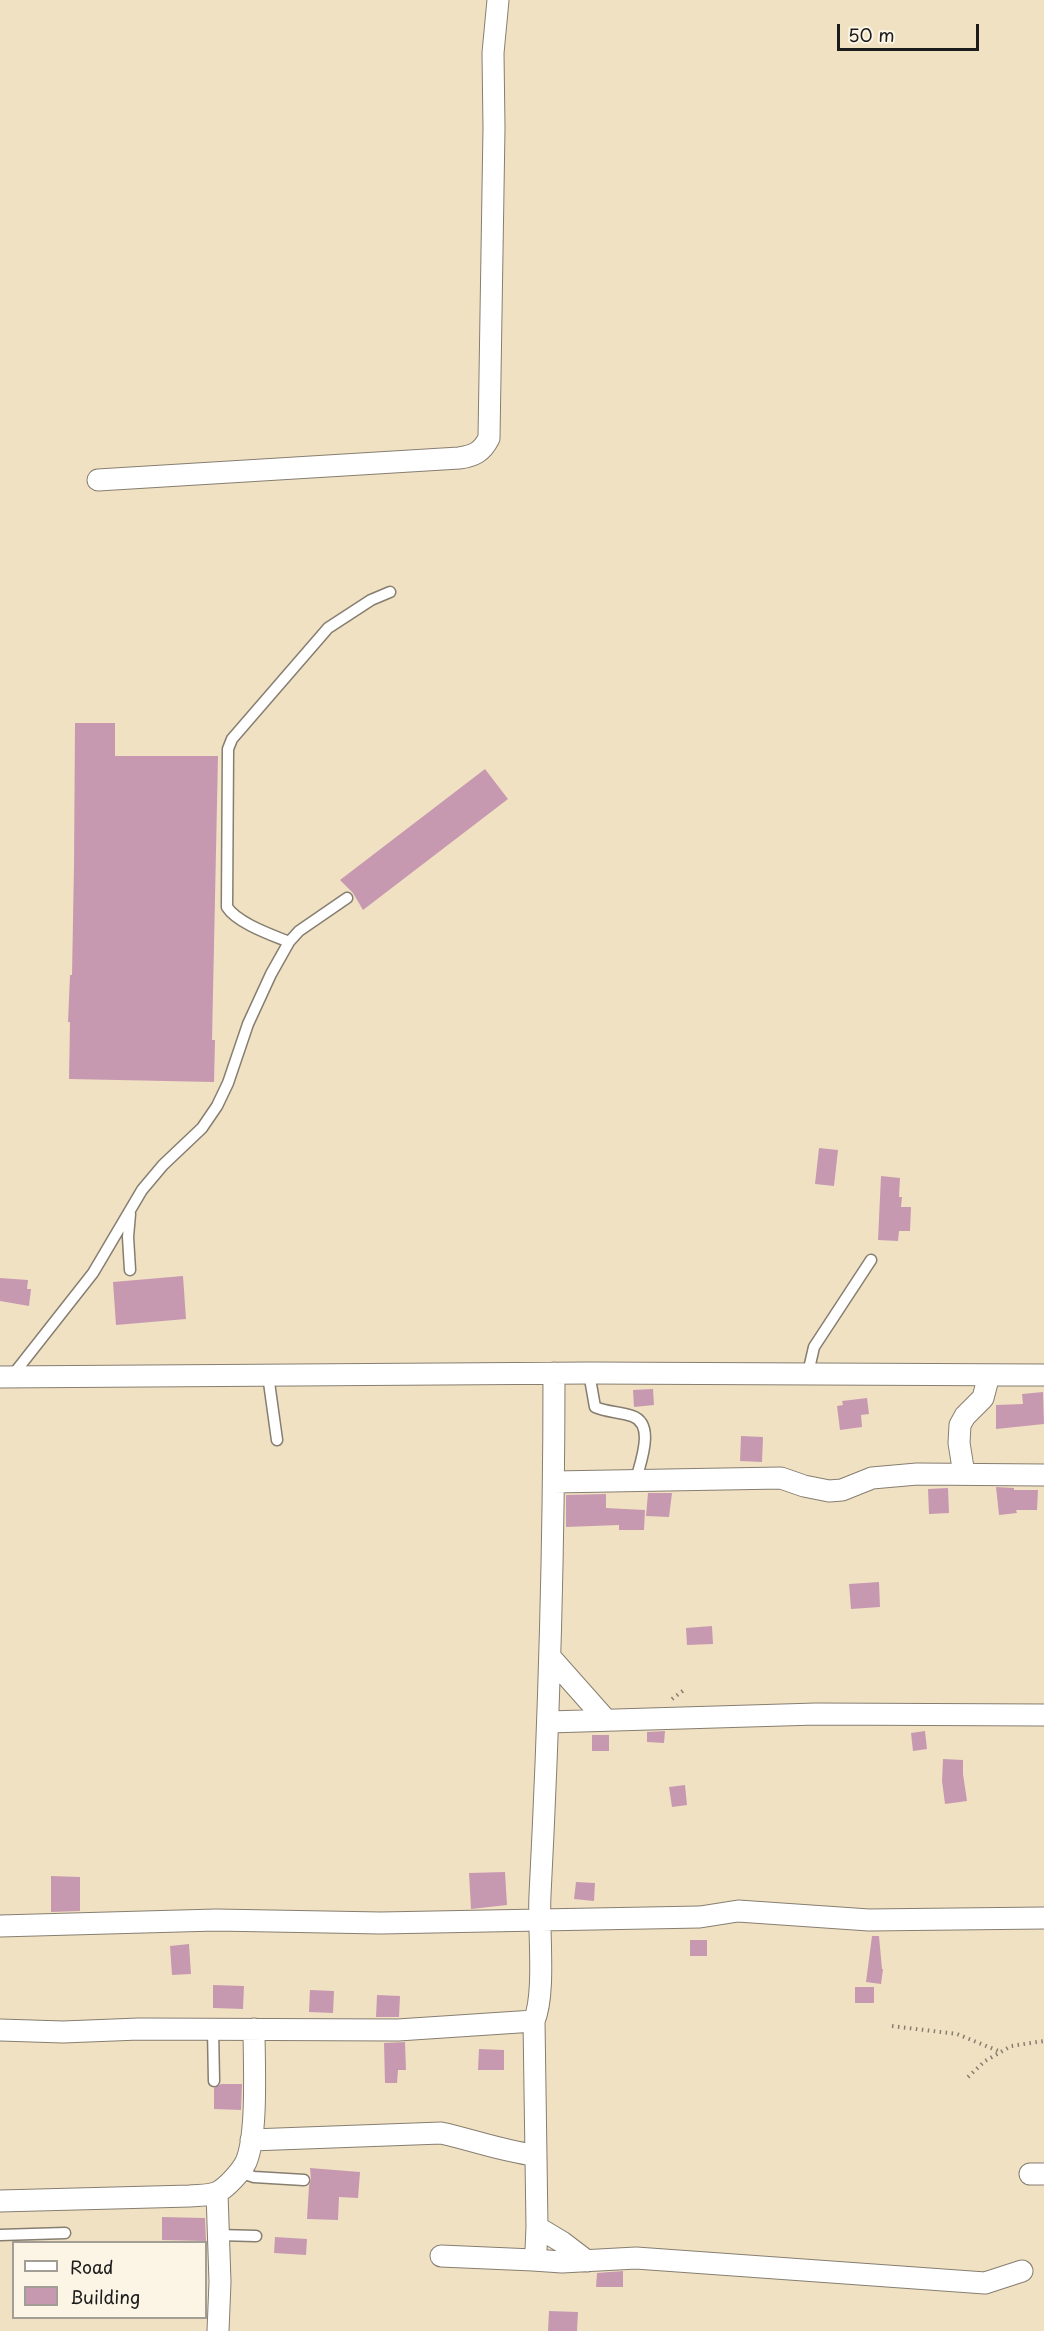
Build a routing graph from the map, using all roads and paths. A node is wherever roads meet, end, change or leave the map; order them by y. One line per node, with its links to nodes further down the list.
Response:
1 (498, 0): 2 (street)
2 (98, 480)
3 (390, 591): 5 (lane)
4 (347, 898): 5 (lane)
5 (289, 942): 6 (lane)
6 (130, 1209): 8 (lane); 15 (lane)
7 (871, 1260): 10 (lane)
8 (130, 1270)
9 (590, 1373): 10 (street); 11 (street); 19 (lane)
10 (808, 1373): 13 (street)
11 (554, 1374): 12 (street); 20 (street)
12 (268, 1375): 15 (street); 16 (lane)
13 (989, 1375): 14 (street); 17 (street)
14 (1044, 1375)
15 (6, 1376)
16 (277, 1440)
17 (964, 1474): 18 (street); 19 (street)
18 (1044, 1475)
19 (636, 1480): 20 (street)
20 (554, 1482): 21 (street)
21 (550, 1658): 23 (street); 24 (street)
22 (1044, 1715): 23 (street)
23 (606, 1720): 24 (street)
24 (549, 1722): 26 (street)
25 (1044, 1918): 26 (street)
26 (538, 1920): 27 (street); 28 (street)
27 (0, 1926)
28 (534, 2021): 31 (street); 38 (street)
29 (892, 2026): 34 (path)
30 (213, 2029): 31 (street); 32 (street); 36 (lane)
31 (254, 2029): 37 (street)
32 (0, 2030)
33 (1044, 2041): 34 (path)
34 (1001, 2052): 35 (path)
35 (968, 2077)
36 (214, 2081)
37 (251, 2140): 38 (street); 39 (street)
38 (534, 2155): 43 (street)
39 (238, 2172): 40 (lane); 41 (street)
40 (304, 2180)
41 (217, 2193): 42 (street); 46 (street)
42 (0, 2201)
43 (537, 2227): 49 (street); 50 (street)
44 (65, 2234): 45 (lane)
45 (0, 2235)
46 (218, 2235): 47 (lane); 52 (street)
47 (256, 2236)
48 (441, 2256): 49 (street)
49 (533, 2260): 50 (street)
50 (587, 2261): 51 (street)
51 (1022, 2271)
52 (218, 2331)

